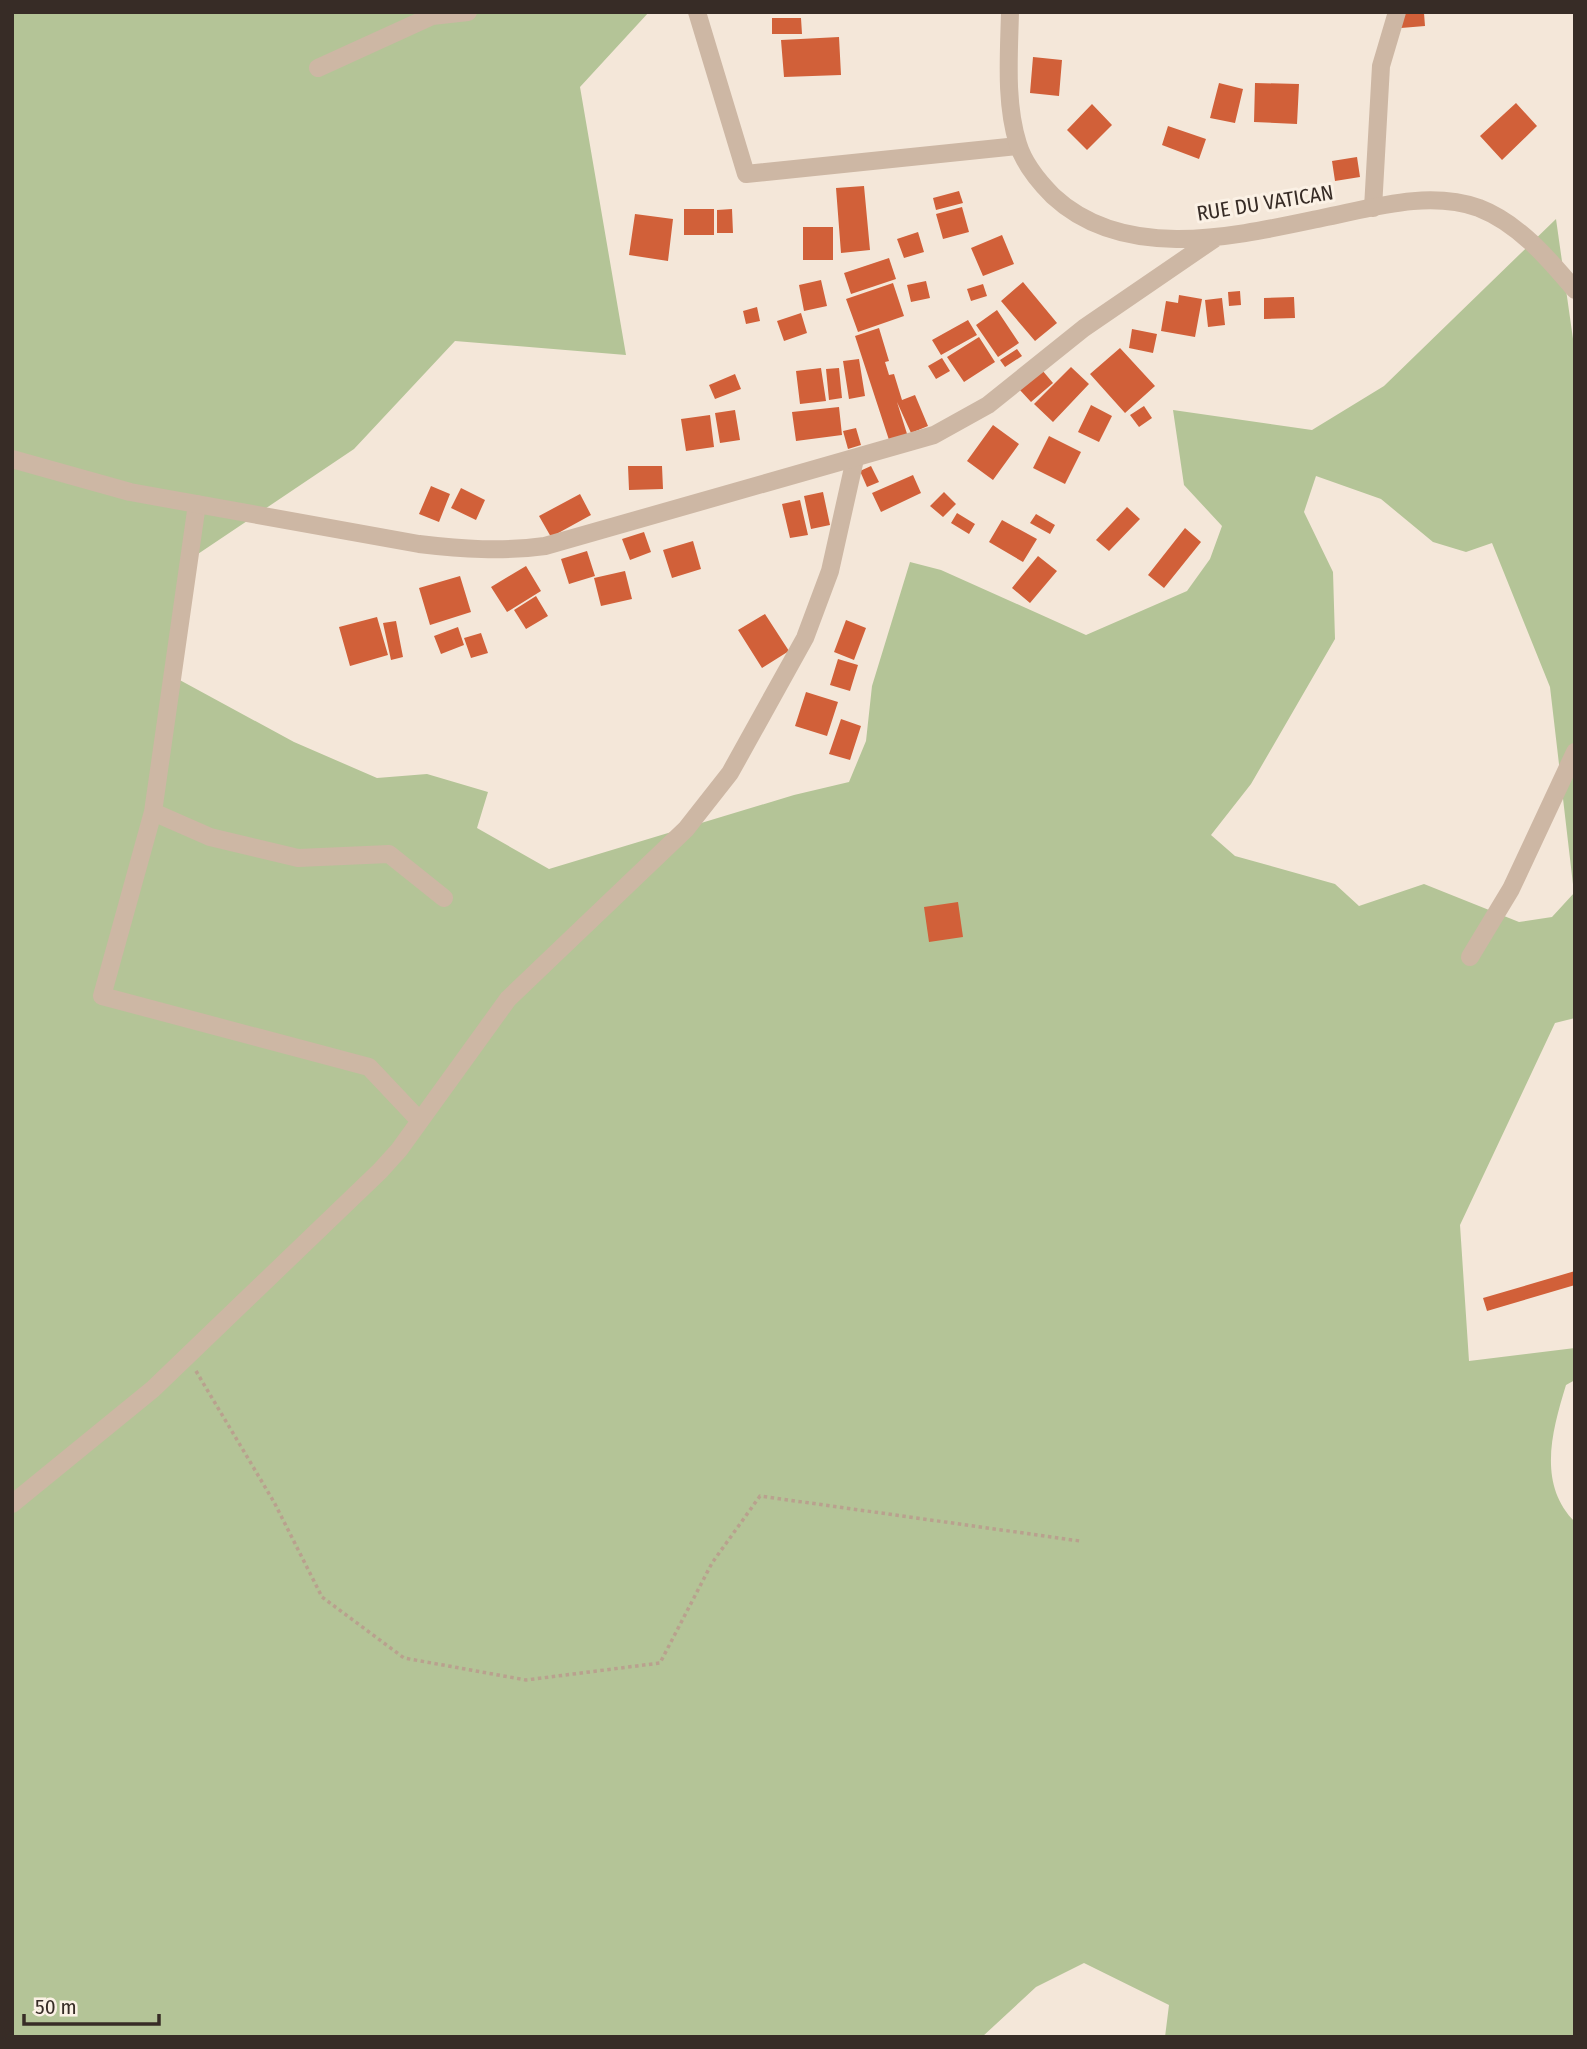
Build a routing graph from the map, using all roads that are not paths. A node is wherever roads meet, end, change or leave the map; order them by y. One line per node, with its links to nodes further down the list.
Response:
1 (468, 12): 5 (street)
2 (696, 12): 6 (street)
3 (1010, 12): 6 (street, RUE DU VATICAN)
4 (1397, 12): 7 (street)
5 (318, 68)
6 (1018, 146): 8 (street, RUE DU VATICAN)
7 (1373, 208): 8 (street, RUE DU VATICAN); 9 (street, RUE DU VATICAN)
8 (1214, 239): 11 (street)
9 (1575, 290)
10 (12, 458): 12 (street)
11 (855, 459): 12 (street); 17 (street)
12 (197, 504): 14 (street)
13 (1575, 752): 16 (street)
14 (153, 813): 15 (street); 17 (street)
15 (444, 898)
16 (1470, 957)
17 (420, 1121): 18 (street)
18 (12, 1504)

